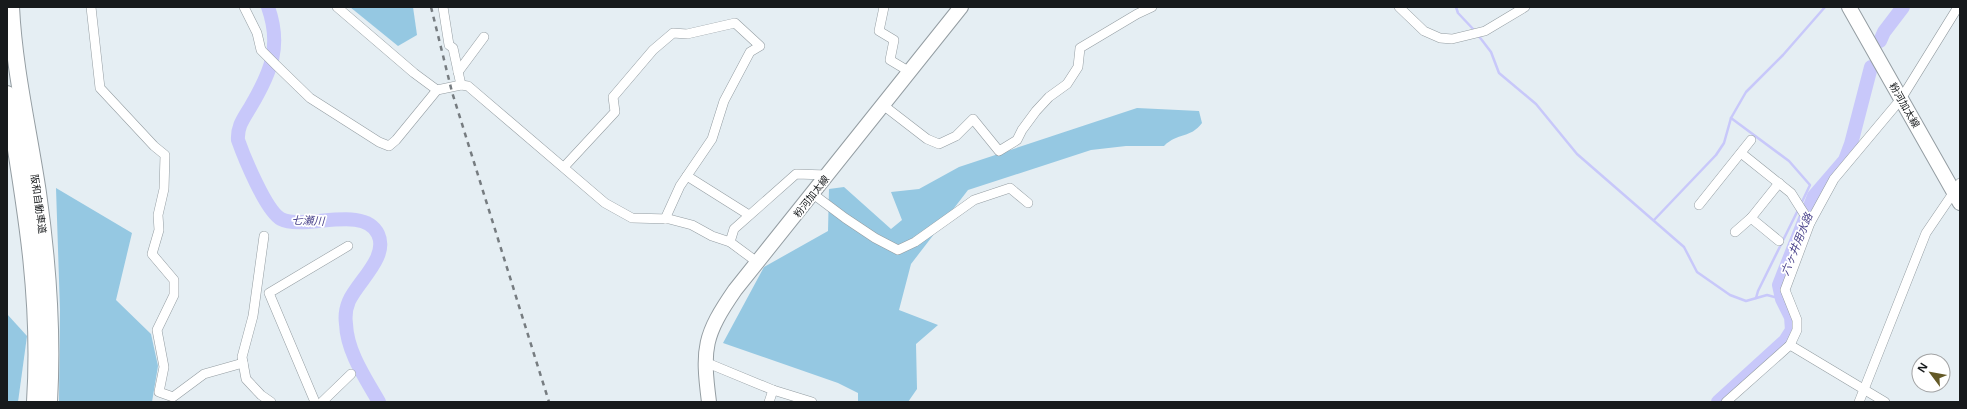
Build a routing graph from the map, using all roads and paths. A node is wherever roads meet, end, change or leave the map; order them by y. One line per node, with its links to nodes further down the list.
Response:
1 (11, 7): 49 (highway, 阪和自動車道)
2 (91, 7): 44 (street)
3 (244, 7): 18 (street)
4 (337, 7): 18 (street)
5 (443, 7): 15 (street)
6 (884, 7): 16 (street)
7 (961, 7): 16 (main road, 粉河加太線)
8 (1152, 7): 13 (street)
9 (1399, 7): 10 (street)
10 (1525, 7)
11 (1849, 7): 20 (main road, 粉河加太線)
12 (1958, 7): 20 (street)
13 (1135, 10): 21 (street)
14 (484, 37): 15 (street)
15 (458, 72): 17 (street)
16 (910, 72): 21 (main road, 粉河加太線)
17 (461, 85): 18 (street); 24 (street)
18 (437, 90)
19 (7, 94): 48 (highway, 阪和自動車道)
20 (1901, 99): 28 (main road, 粉河加太線); 35 (street)
21 (883, 106): 26 (main road, 粉河加太線)
22 (1752, 140): 23 (street)
23 (1741, 154): 27 (street); 31 (street)
24 (564, 167): 25 (street); 34 (street)
25 (687, 176): 32 (street); 34 (street)
26 (827, 176): 29 (main road, 粉河加太線); 32 (street)
27 (1779, 183): 33 (street); 35 (street)
28 (1958, 192): 46 (street)
29 (813, 194): 30 (street); 41 (main road, 粉河加太線)
30 (1028, 203)
31 (1699, 205)
32 (749, 215): 39 (street)
33 (1751, 218): 36 (street); 38 (street)
34 (666, 219): 39 (street)
35 (1810, 223): 42 (street)
36 (1735, 232)
37 (264, 236): 44 (street)
38 (1779, 241)
39 (730, 242): 41 (street)
40 (348, 246): 51 (street)
41 (757, 262): 43 (main road, 粉河加太線)
42 (1790, 345): 46 (street); 56 (street)
43 (705, 362): 47 (street); 53 (main road, 粉河加太線)
44 (243, 363): 50 (street)
45 (351, 374): 52 (street)
46 (1864, 388): 57 (street); 58 (street)
47 (773, 390): 54 (street); 55 (street)
48 (34, 402)
49 (49, 402)
50 (270, 402)
51 (315, 402)
52 (322, 402)
53 (708, 402)
54 (769, 402)
55 (812, 402)
56 (1726, 402)
57 (1859, 402)
58 (1885, 402)

